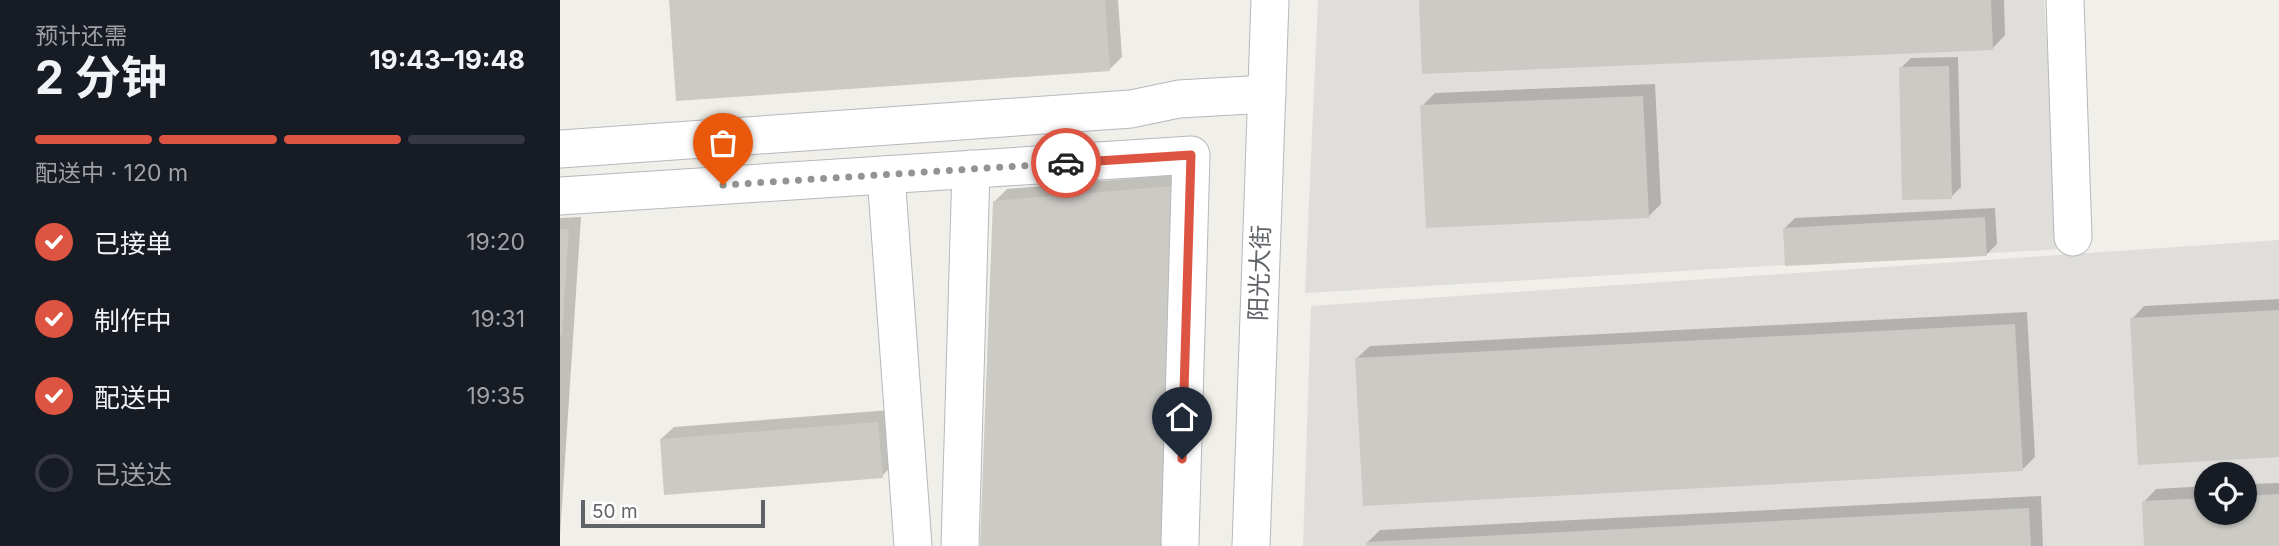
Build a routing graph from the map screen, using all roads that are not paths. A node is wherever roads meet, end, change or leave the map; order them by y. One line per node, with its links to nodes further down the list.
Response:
1 (1270, 0): 3 (street, 阳光大街)
2 (2065, 0): 8 (street)
3 (1267, 94): 4 (street); 12 (street, 阳光大街)
4 (560, 149)
5 (971, 169): 6 (street); 9 (street); 11 (street)
6 (886, 175): 7 (street); 10 (street)
7 (560, 196)
8 (2073, 237)
9 (1180, 542)
10 (913, 546)
11 (960, 546)
12 (1251, 546)

